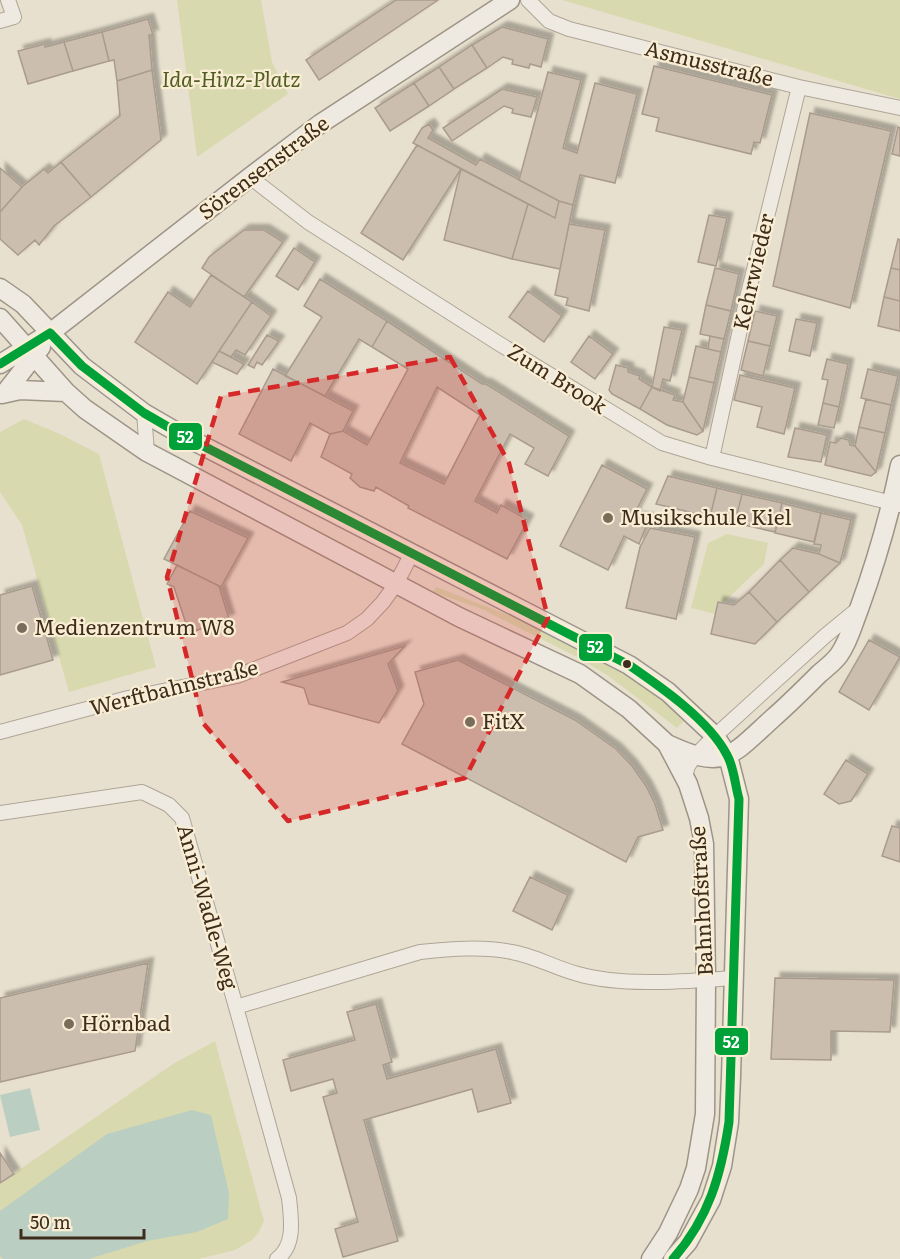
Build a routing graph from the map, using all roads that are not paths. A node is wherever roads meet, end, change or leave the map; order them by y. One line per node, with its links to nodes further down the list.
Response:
1 (8, 0): 4 (street)
2 (510, 0): 7 (main road, Sörensenstraße)
3 (528, 0): 5 (street, Asmusstraße)
4 (0, 21)
5 (799, 87): 6 (street, Asmusstraße); 17 (street, Kehrwieder)
6 (900, 108)
7 (250, 177): 10 (main road, Sörensenstraße); 17 (street, Zum Brook)
8 (0, 288): 10 (main road, Bahnhofstraße)
9 (0, 318): 11 (main road)
10 (50, 333): 11 (main road, Sörensenstraße); 15 (main road, Bahnhofstraße)
11 (30, 352): 12 (main road, Sörensenstraße); 13 (main road); 14 (main road)
12 (0, 364)
13 (66, 392): 14 (main road); 16 (main road)
14 (2, 394)
15 (144, 413): 16 (street); 20 (main road, Bahnhofstraße)
16 (147, 452): 21 (main road)
17 (712, 458): 19 (street, Zum Brook)
18 (900, 465): 19 (main road)
19 (896, 504): 22 (main road)
20 (412, 553): 21 (street, Werftbahnstraße); 24 (main road, Bahnhofstraße)
21 (396, 584): 23 (street, Werftbahnstraße); 25 (main road)
22 (859, 609): 24 (street); 27 (main road)
23 (0, 732)
24 (715, 736): 26 (street); 27 (main road, Bahnhofstraße)
25 (667, 744): 26 (main road); 28 (main road, Bahnhofstraße)
26 (695, 756): 27 (main road); 28 (street)
27 (728, 756): 30 (main road, Bahnhofstraße)
28 (685, 777): 31 (main road, Bahnhofstraße)
29 (0, 813): 32 (street, Anni-Wadle-Weg)
30 (734, 978): 31 (street); 35 (main road, Bahnhofstraße)
31 (706, 980): 32 (street); 34 (main road, Bahnhofstraße)
32 (236, 1007): 33 (street, Anni-Wadle-Weg)
33 (277, 1259)
34 (651, 1259)
35 (673, 1259)

